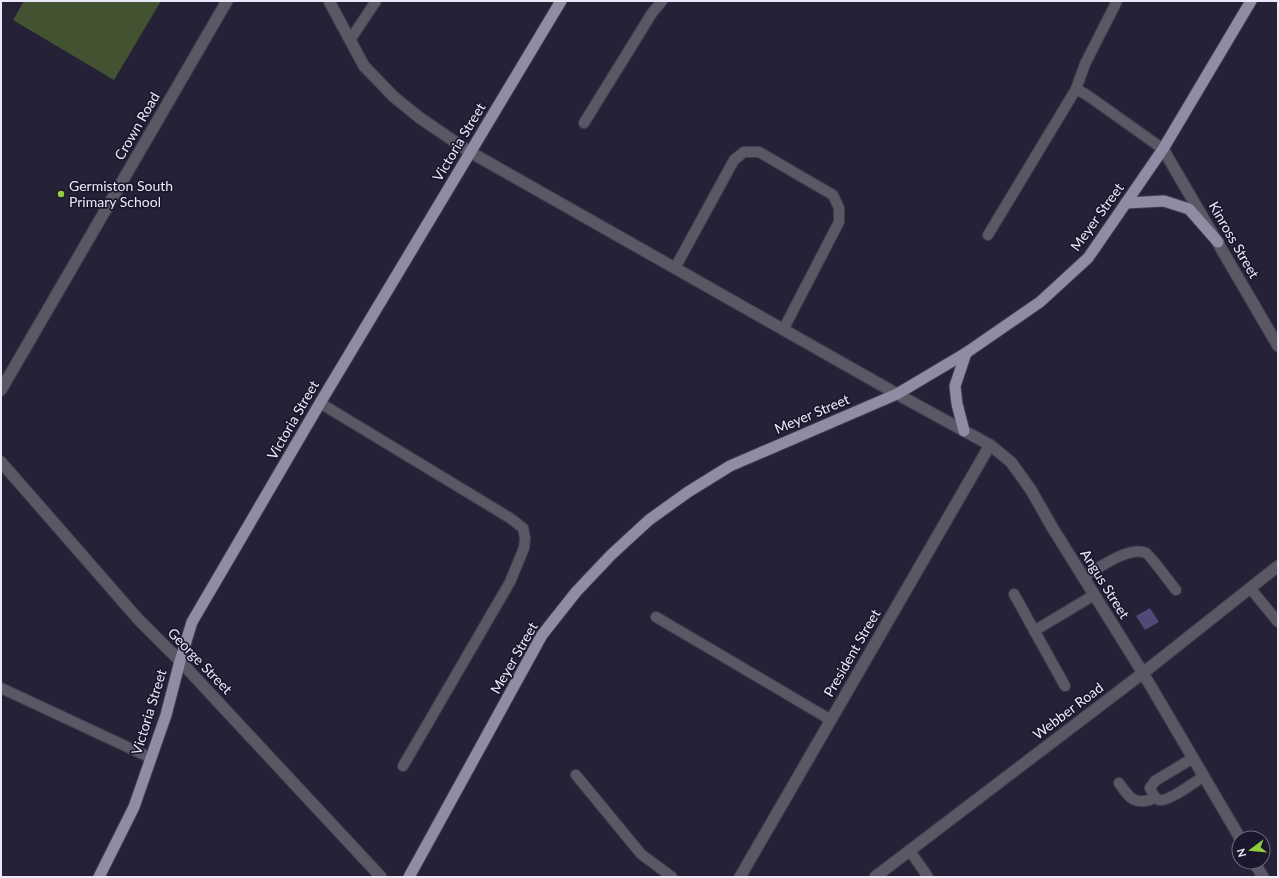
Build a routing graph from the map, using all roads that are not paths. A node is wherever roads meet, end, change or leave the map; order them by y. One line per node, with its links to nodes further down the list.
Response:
1 (226, 1): 20 (street, Crown Road)
2 (329, 1): 8 (street, Angus Street)
3 (376, 1): 8 (lane)
4 (561, 1): 12 (main road, Victoria Street)
5 (662, 1): 10 (lane)
6 (1117, 1): 9 (lane)
7 (1251, 1): 11 (main road, Meyer Street)
8 (350, 40): 12 (street, Angus Street)
9 (1076, 89): 11 (lane); 14 (lane)
10 (584, 123)
11 (1163, 149): 13 (main road, Meyer Street); 15 (street, Kinross Street)
12 (470, 152): 16 (street, Angus Street); 22 (main road, Victoria Street)
13 (1126, 203): 15 (main road); 19 (main road, Meyer Street)
14 (988, 235)
15 (1218, 242): 18 (street, Kinross Street)
16 (675, 268): 17 (street, Angus Street); 17 (lane)
17 (783, 330): 21 (street, Angus Street)
18 (1278, 346)
19 (966, 353): 21 (main road, Meyer Street); 23 (main road)
20 (1, 390)
21 (897, 394): 23 (street, Angus Street); 51 (main road, Meyer Street)
22 (320, 403): 35 (main road, Victoria Street); 42 (lane)
23 (964, 431): 24 (street, Angus Street)
24 (990, 445): 27 (street, Angus Street); 39 (street, President Street)
25 (1, 462): 35 (street, George Street)
26 (1278, 566): 28 (street, Webber Road)
27 (1083, 577): 29 (lane); 31 (street, Angus Street)
28 (1250, 588): 33 (lane); 36 (street, Webber Road)
29 (1176, 590)
30 (1014, 594): 34 (lane)
31 (1094, 595): 34 (lane); 36 (street, Angus Street)
32 (656, 616): 39 (lane)
33 (1278, 622)
34 (1034, 631): 37 (lane)
35 (180, 661): 40 (main road, Victoria Street); 50 (street, George Street)
36 (1143, 672): 41 (street, Angus Street); 48 (street, Webber Road)
37 (1065, 686)
38 (1, 688): 40 (lane)
39 (831, 720): 53 (street, President Street)
40 (151, 758): 49 (main road, Victoria Street)
41 (1193, 758): 44 (street, Angus Street); 46 (lane)
42 (403, 766)
43 (576, 775): 52 (lane)
44 (1204, 776): 46 (lane); 47 (street, Angus Street)
45 (1119, 782): 46 (lane)
46 (1156, 798)
47 (1235, 830)
48 (910, 851): 54 (street, Webber Road); 55 (lane)
49 (99, 877)
50 (381, 877)
51 (409, 877)
52 (672, 877)
53 (740, 877)
54 (875, 877)
55 (928, 877)

